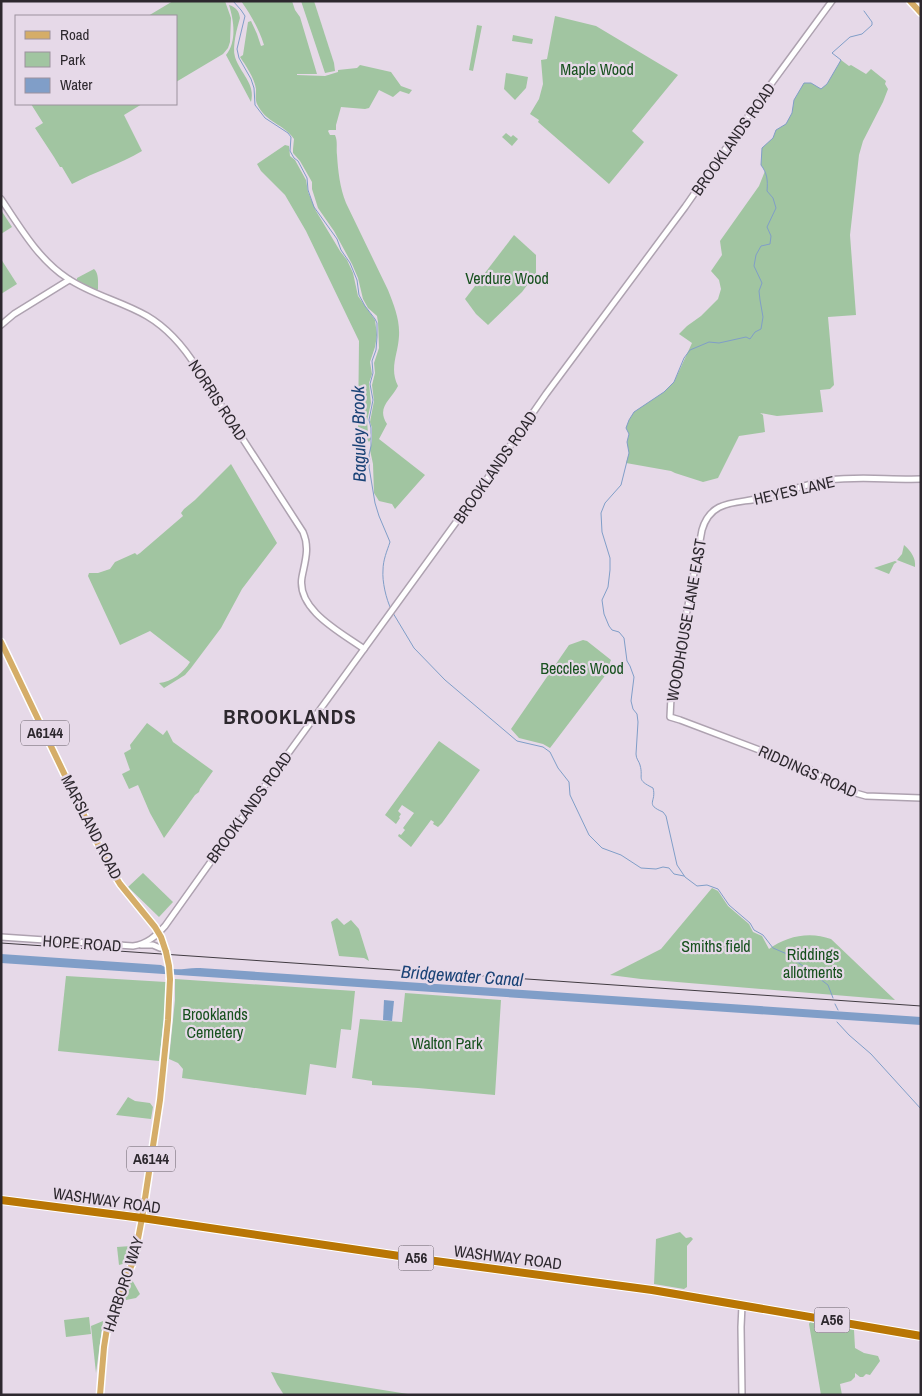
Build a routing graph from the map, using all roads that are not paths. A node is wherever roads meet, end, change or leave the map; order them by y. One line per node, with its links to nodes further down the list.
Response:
1 (832, 1): 10 (street, BROOKLANDS ROAD)
2 (910, 1): 3 (main road)
3 (921, 13)
4 (1, 199): 5 (street, NORRIS ROAD)
5 (69, 280): 6 (street); 10 (street, NORRIS ROAD)
6 (1, 325)
7 (921, 479): 8 (street, HEYES LANE)
8 (705, 522): 11 (street, WOODHOUSE LANE EAST)
9 (1, 642): 13 (main road, MARSLAND ROAD / A6144)
10 (364, 649): 13 (street, BROOKLANDS ROAD)
11 (670, 717): 12 (street, RIDDINGS ROAD)
12 (921, 798)
13 (159, 933): 15 (street, HOPE ROAD); 16 (main road, MARSLAND ROAD / A6144)
14 (1, 938): 15 (street, HOPE ROAD)
15 (137, 945): 16 (street)
16 (163, 950): 18 (main road, MARSLAND ROAD / A6144, bridge)
17 (1, 1200): 18 (highway, WASHWAY ROAD / A56)
18 (142, 1218): 19 (highway, WASHWAY ROAD / A56); 21 (main road, HARBORO WAY / A6144)
19 (742, 1305): 20 (highway, WASHWAY ROAD / A56); 22 (street)
20 (921, 1336)
21 (100, 1395)
22 (742, 1395)

